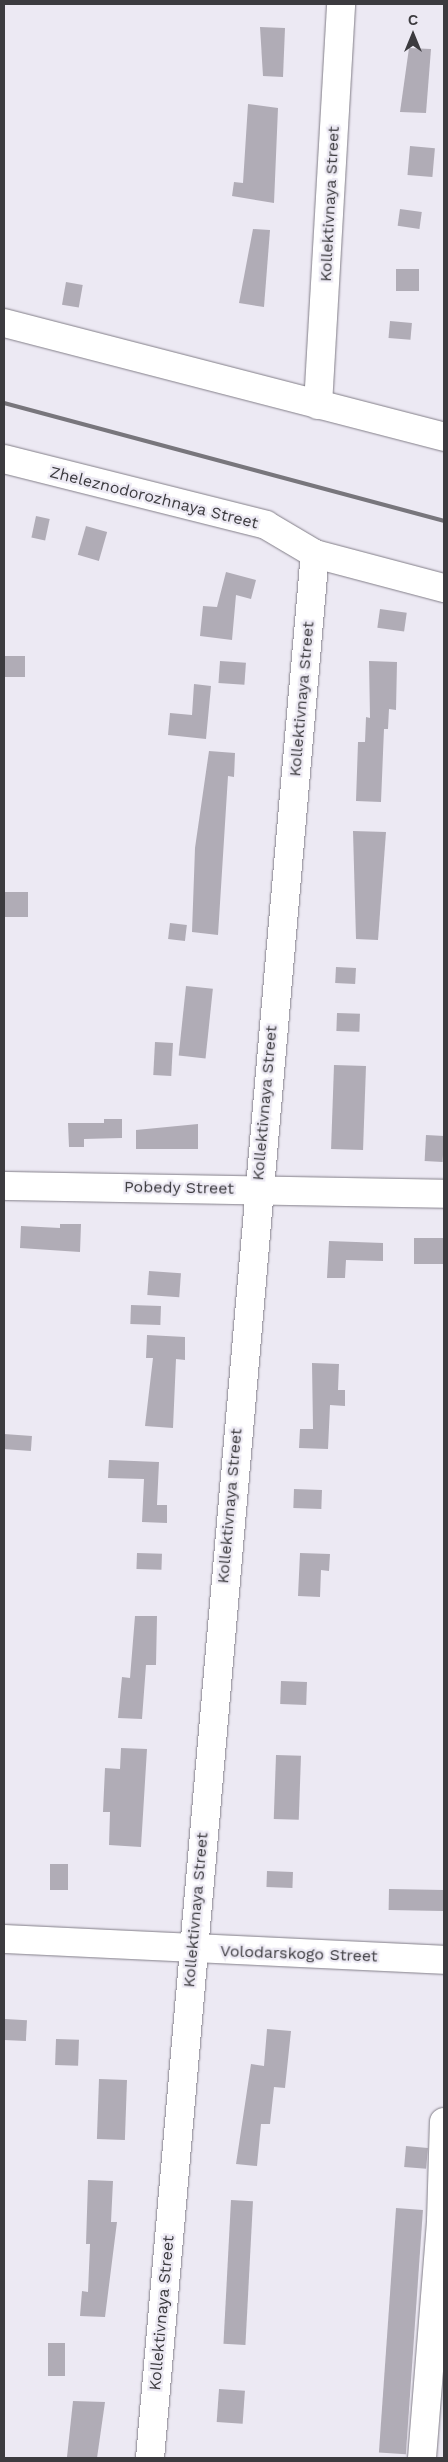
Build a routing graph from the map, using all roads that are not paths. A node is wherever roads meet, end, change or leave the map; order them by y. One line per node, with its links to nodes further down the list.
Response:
1 (341, 4): 3 (street, Kollektivnaya Street)
2 (4, 323): 3 (street)
3 (318, 405): 4 (street)
4 (444, 437)
5 (4, 459): 6 (street, Zheleznodorozhnaya Street)
6 (315, 554): 7 (street, Zheleznodorozhnaya Street); 9 (street, Kollektivnaya Street)
7 (444, 588)
8 (4, 1186): 9 (street, Pobedy Street)
9 (257, 1189): 10 (street, Pobedy Street); 12 (street, Kollektivnaya Street)
10 (444, 1194)
11 (4, 1939): 12 (street, Volodarskogo Street)
12 (193, 1950): 13 (street, Volodarskogo Street); 16 (street, Kollektivnaya Street)
13 (444, 1960)
14 (444, 2122): 15 (street)
15 (443, 2221): 17 (street)
16 (150, 2458)
17 (422, 2458)

